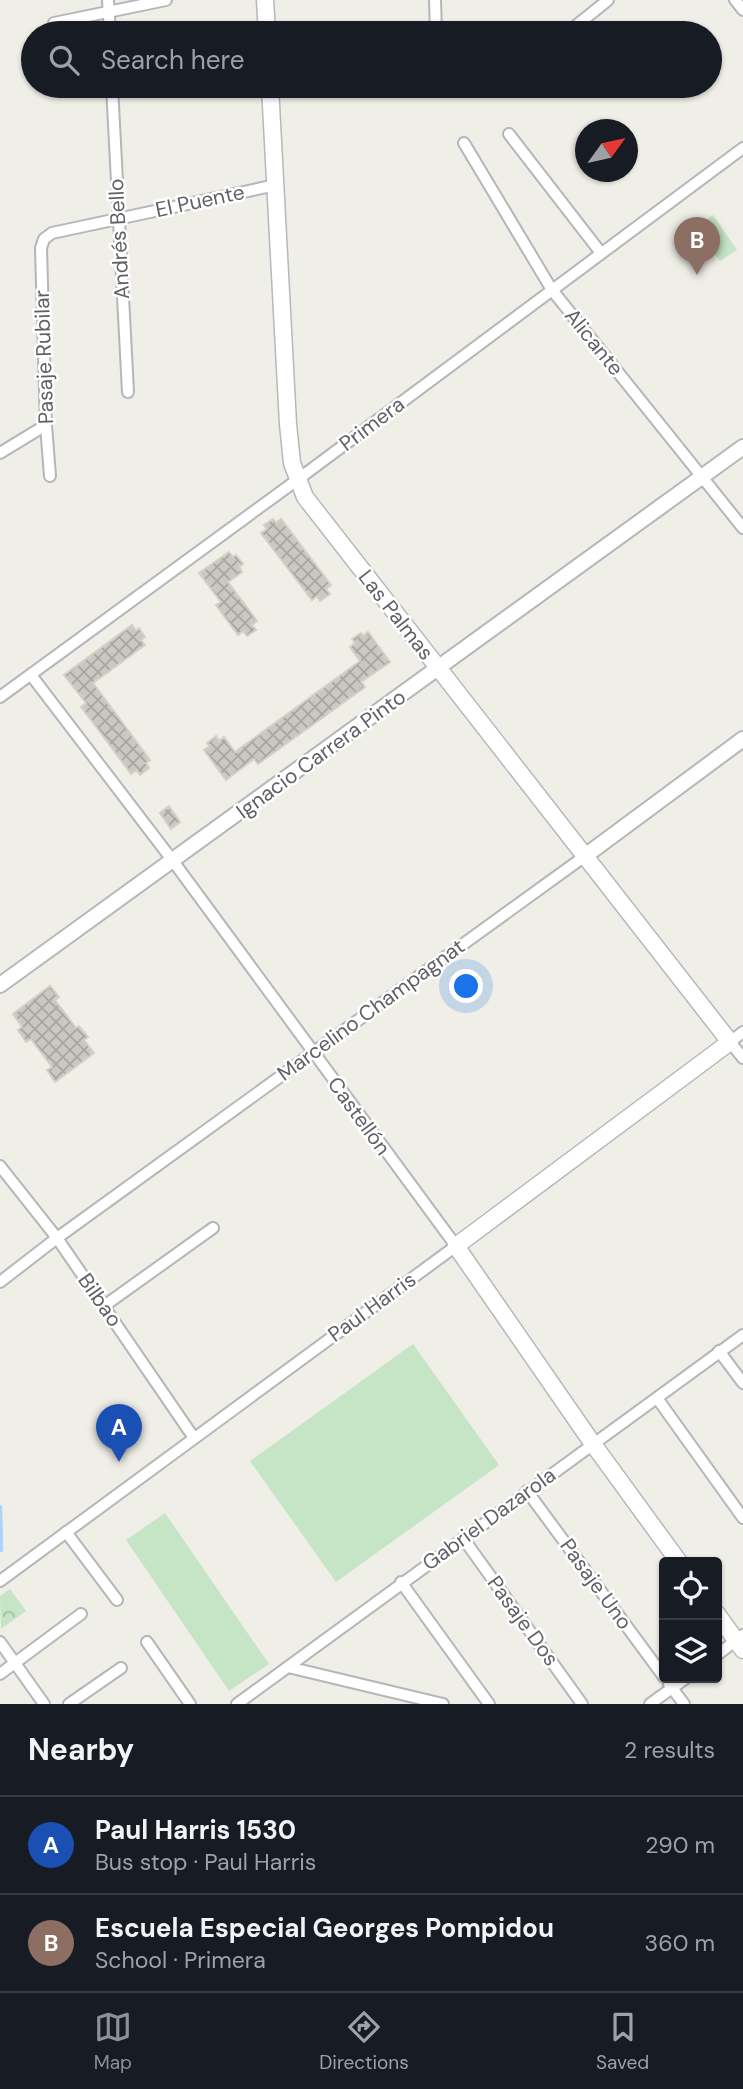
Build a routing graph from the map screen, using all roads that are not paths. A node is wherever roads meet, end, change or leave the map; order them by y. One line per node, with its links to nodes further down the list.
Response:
1 (166, 0): 6 (street)
2 (265, 0): 9 (main road)
3 (435, 0): 10 (street)
4 (608, 0): 11 (street)
5 (735, 0): 7 (street)
6 (108, 6): 8 (street)
7 (743, 10)
8 (60, 21)
9 (266, 21)
10 (436, 21)
11 (582, 21)
12 (112, 98): 18 (street, Andrés Bello)
13 (272, 98): 17 (main road, Las Palmas)
14 (509, 134): 20 (street)
15 (464, 142): 21 (street, Alicante)
16 (743, 148): 20 (street, Primera)
17 (276, 185): 18 (street, El Puente); 28 (main road, Las Palmas)
18 (117, 219): 19 (street, El Puente); 22 (street, Andrés Bello)
19 (44, 239): 23 (street, Pasaje Rubilar)
20 (601, 253): 21 (street, Primera)
21 (552, 290): 27 (street, Alicante); 28 (street, Primera)
22 (128, 392)
23 (46, 425): 25 (street); 26 (street, Pasaje Rubilar)
24 (743, 447): 27 (street, Ignacio Carrera Pinto)
25 (0, 453)
26 (50, 476)
27 (703, 477): 29 (street, Alicante); 30 (street, Ignacio Carrera Pinto)
28 (297, 480): 30 (main road, Las Palmas); 31 (street, Primera)
29 (743, 528)
30 (438, 668): 34 (main road, Las Palmas); 35 (street, Ignacio Carrera Pinto)
31 (31, 675): 32 (street, Primera); 35 (street, Castellón)
32 (0, 697)
33 (743, 739): 34 (street, Marcelino Champagnat)
34 (585, 856): 37 (main road, Las Palmas); 38 (street, Marcelino Champagnat)
35 (173, 861): 36 (street, Ignacio Carrera Pinto); 38 (street, Castellón)
36 (0, 985)
37 (736, 1037): 39 (street, Las Palmas); 43 (main road, Paul Harris)
38 (312, 1052): 42 (street, Marcelino Champagnat); 43 (street, Castellón)
39 (743, 1058)
40 (0, 1166): 42 (street, Bilbao)
41 (213, 1228): 45 (street)
42 (57, 1238): 44 (street, Marcelino Champagnat); 45 (street, Bilbao)
43 (456, 1246): 50 (street, Paul Harris); 51 (main road, Castellón)
44 (0, 1282)
45 (104, 1306): 50 (street, Bilbao)
46 (743, 1335): 47 (street, Gabriel Dazarola)
47 (719, 1351): 48 (street); 49 (street, Gabriel Dazarola)
48 (743, 1383)
49 (657, 1398): 51 (street, Gabriel Dazarola); 53 (street)
50 (194, 1438): 54 (street, Paul Harris)
51 (593, 1444): 52 (street, Gabriel Dazarola); 56 (main road, Castellón)
52 (527, 1491): 55 (street, Gabriel Dazarola); 69 (street, Pasaje Uno)
53 (743, 1518)
54 (66, 1532): 57 (street, Paul Harris); 59 (street)
55 (463, 1538): 58 (street, Gabriel Dazarola); 80 (street, Pasaje Dos)
56 (675, 1557)
57 (0, 1581)
58 (401, 1582): 67 (street, Gabriel Dazarola); 79 (street)
59 (117, 1600)
60 (81, 1614): 66 (street)
61 (722, 1620): 63 (main road)
62 (0, 1642): 66 (street)
63 (741, 1642): 65 (street)
64 (147, 1643): 76 (street)
65 (722, 1652)
66 (15, 1663): 70 (street); 74 (street)
67 (288, 1667): 77 (street, Gabriel Dazarola); 78 (street)
68 (121, 1668): 75 (street)
69 (659, 1669)
70 (0, 1674)
71 (669, 1683): 73 (street, Pasaje Uno)
72 (679, 1683): 73 (street)
73 (672, 1688): 81 (street); 82 (street, Pasaje Uno)
74 (44, 1704)
75 (69, 1704)
76 (190, 1704)
77 (237, 1704)
78 (443, 1704)
79 (489, 1704)
80 (582, 1704)
81 (650, 1704)
82 (684, 1704)

